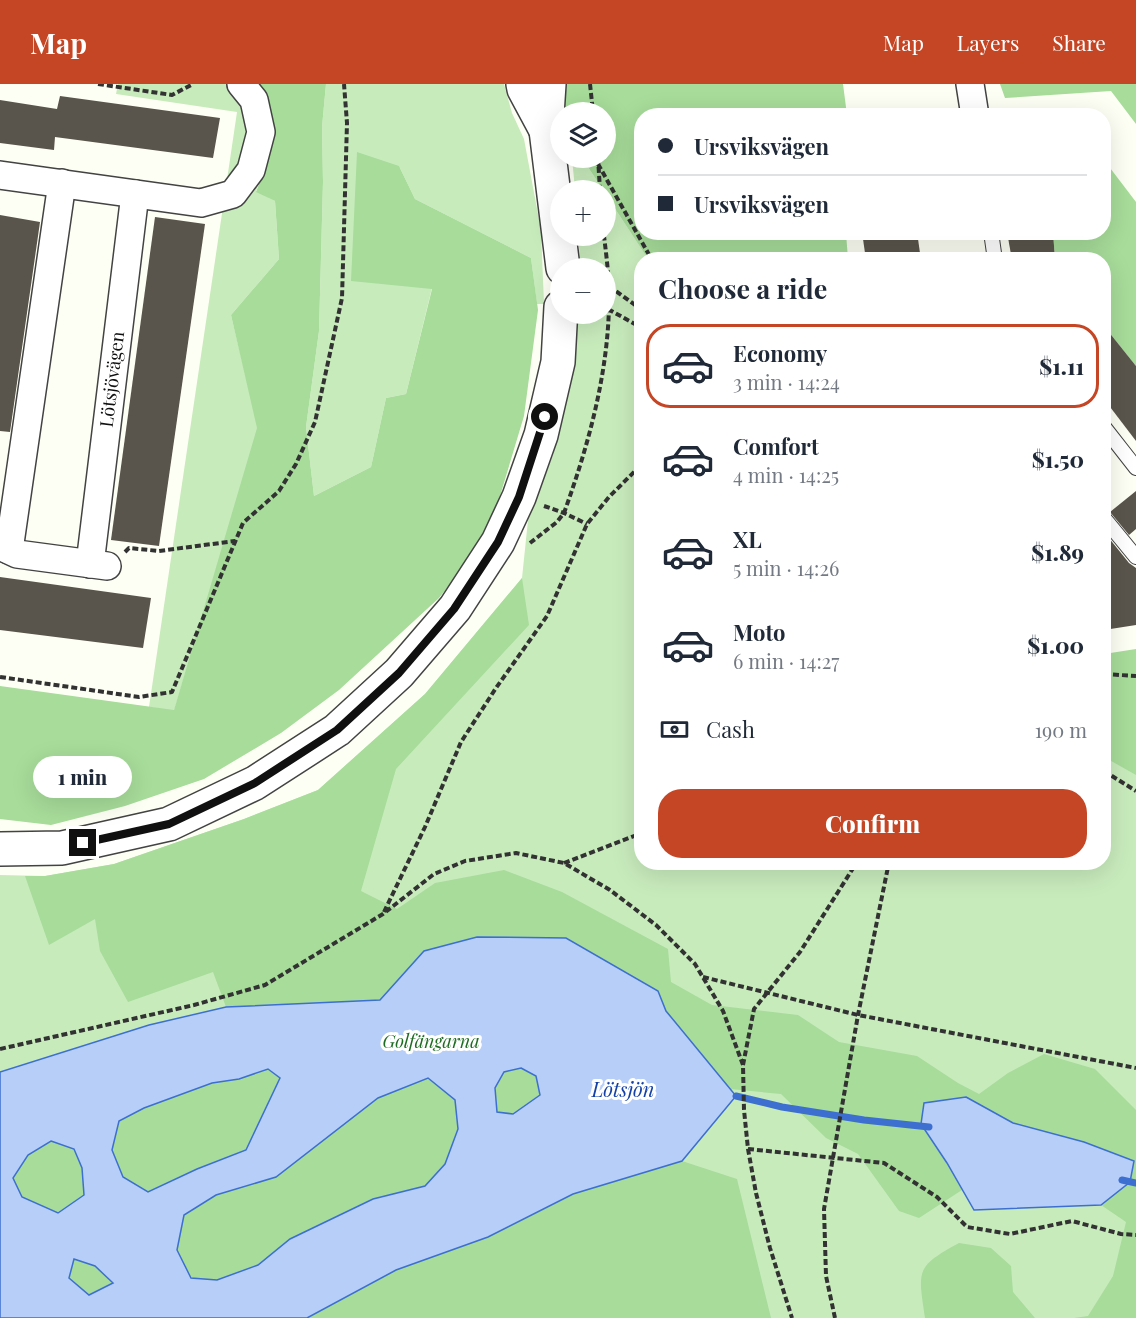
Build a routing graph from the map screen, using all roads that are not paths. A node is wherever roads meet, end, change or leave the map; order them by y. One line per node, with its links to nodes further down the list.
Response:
1 (241, 84): 9 (street)
2 (523, 84): 6 (street)
3 (549, 84): 6 (street)
4 (970, 84): 5 (street)
5 (974, 108)
6 (546, 130): 10 (street)
7 (0, 175): 8 (street)
8 (62, 183): 9 (street); 15 (street, Lötsjövägen)
9 (135, 194): 15 (street, Lötsjövägen)
10 (562, 258)
11 (560, 324): 17 (street)
12 (1111, 436): 13 (lane)
13 (1136, 468)
14 (1111, 527): 16 (lane)
15 (4, 548)
16 (1136, 557)
17 (0, 849)

